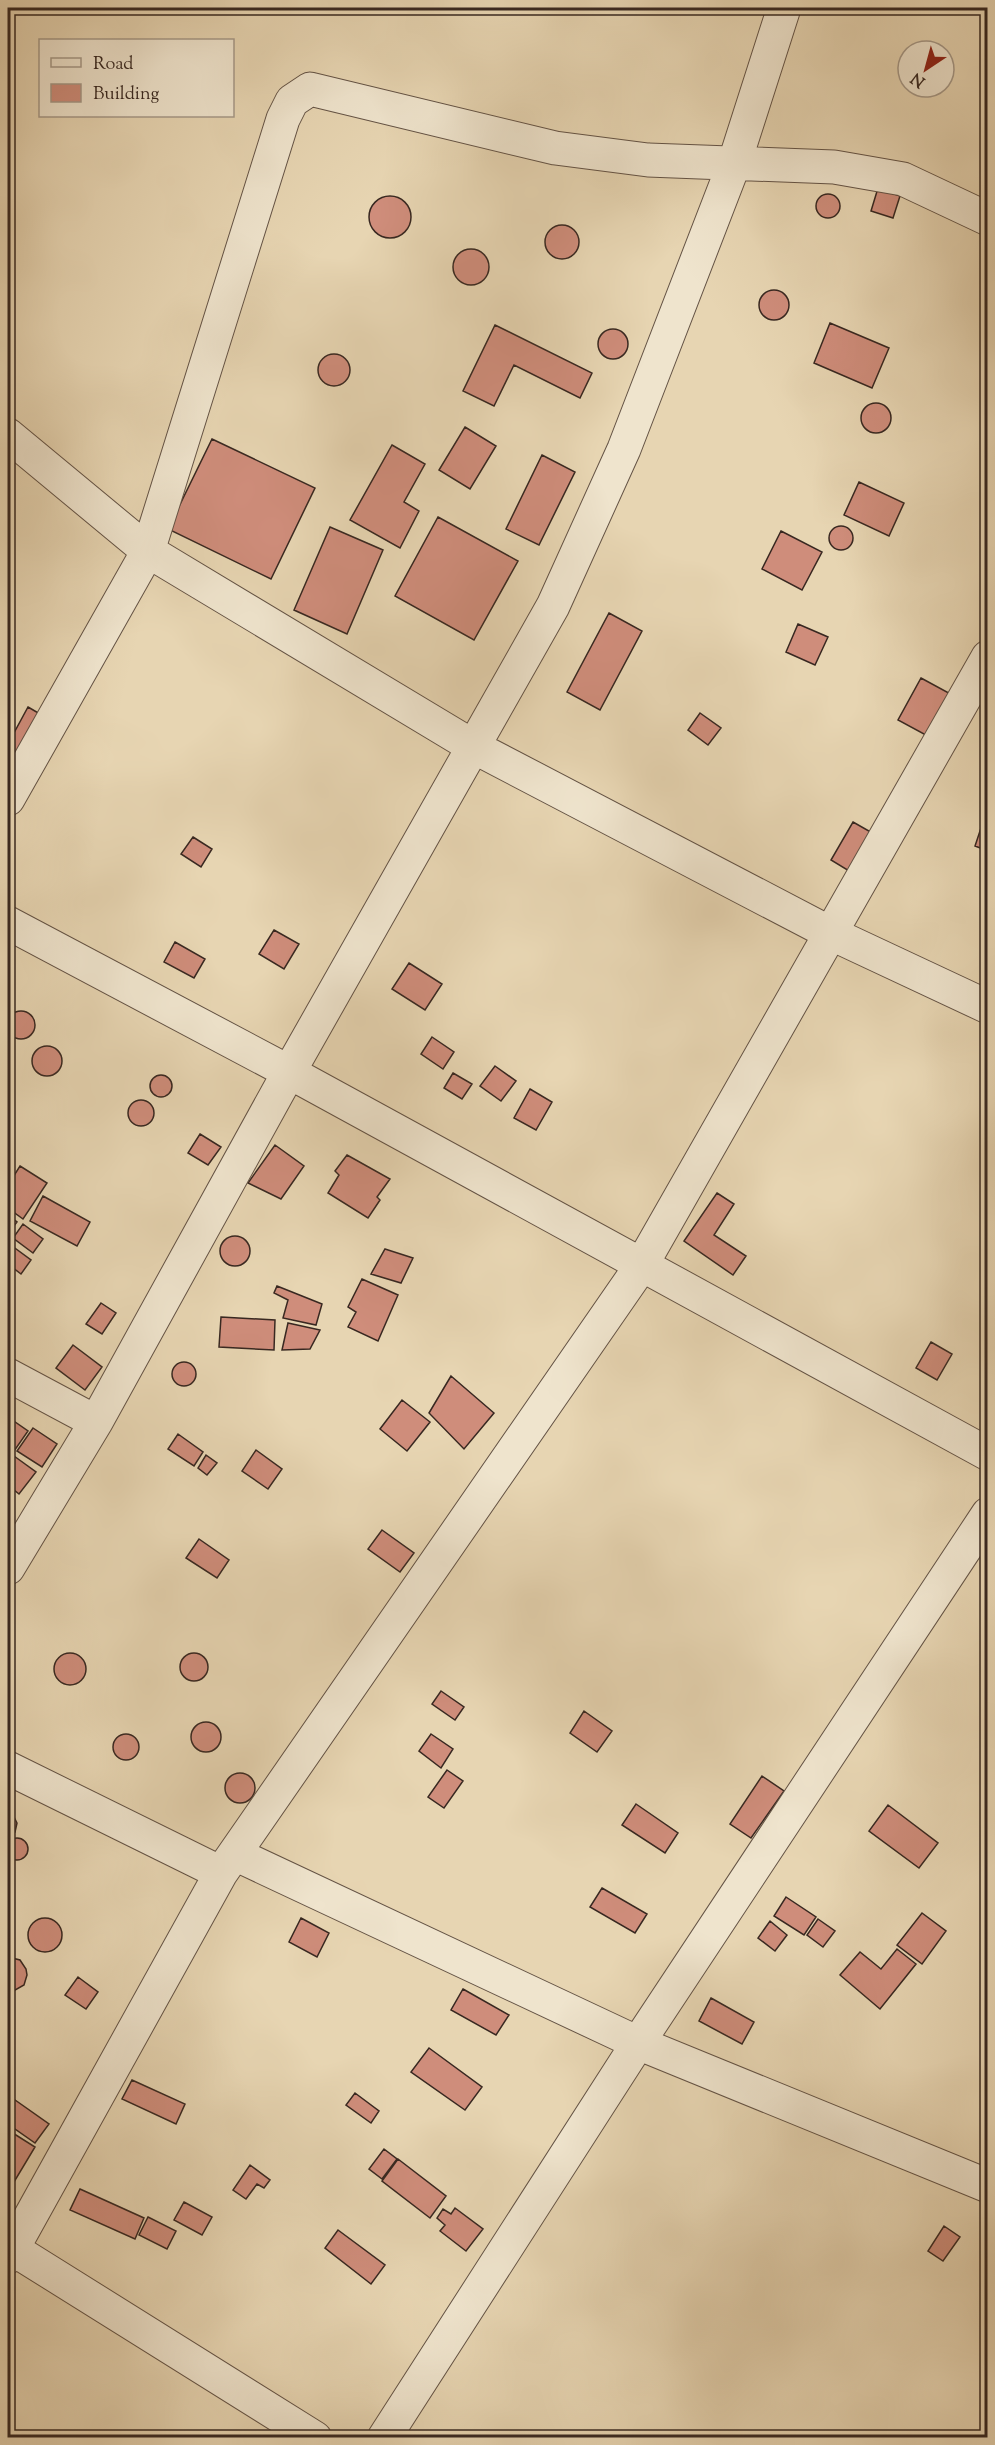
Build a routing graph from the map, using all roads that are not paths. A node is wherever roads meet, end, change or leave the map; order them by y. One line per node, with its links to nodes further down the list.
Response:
1 (784, 8): 2 (street)
2 (734, 164): 3 (street); 5 (street); 7 (street)
3 (987, 219)
4 (8, 435): 5 (street)
5 (148, 551): 7 (street); 8 (street)
6 (987, 657): 10 (street)
7 (474, 747): 10 (street); 12 (street)
8 (8, 799)
9 (8, 923): 12 (street)
10 (830, 933): 11 (street); 13 (street)
11 (987, 1007)
12 (289, 1072): 13 (street); 15 (street)
13 (641, 1266): 16 (street); 20 (street)
14 (8, 1375): 15 (street)
15 (96, 1422): 18 (street)
16 (987, 1454)
17 (987, 1514): 21 (street)
18 (8, 1568)
19 (8, 1768): 20 (street)
20 (228, 1863): 21 (street); 23 (street)
21 (638, 2043): 22 (street); 25 (street)
22 (987, 2186)
23 (9, 2251): 24 (street)
24 (315, 2438)
25 (384, 2438)

